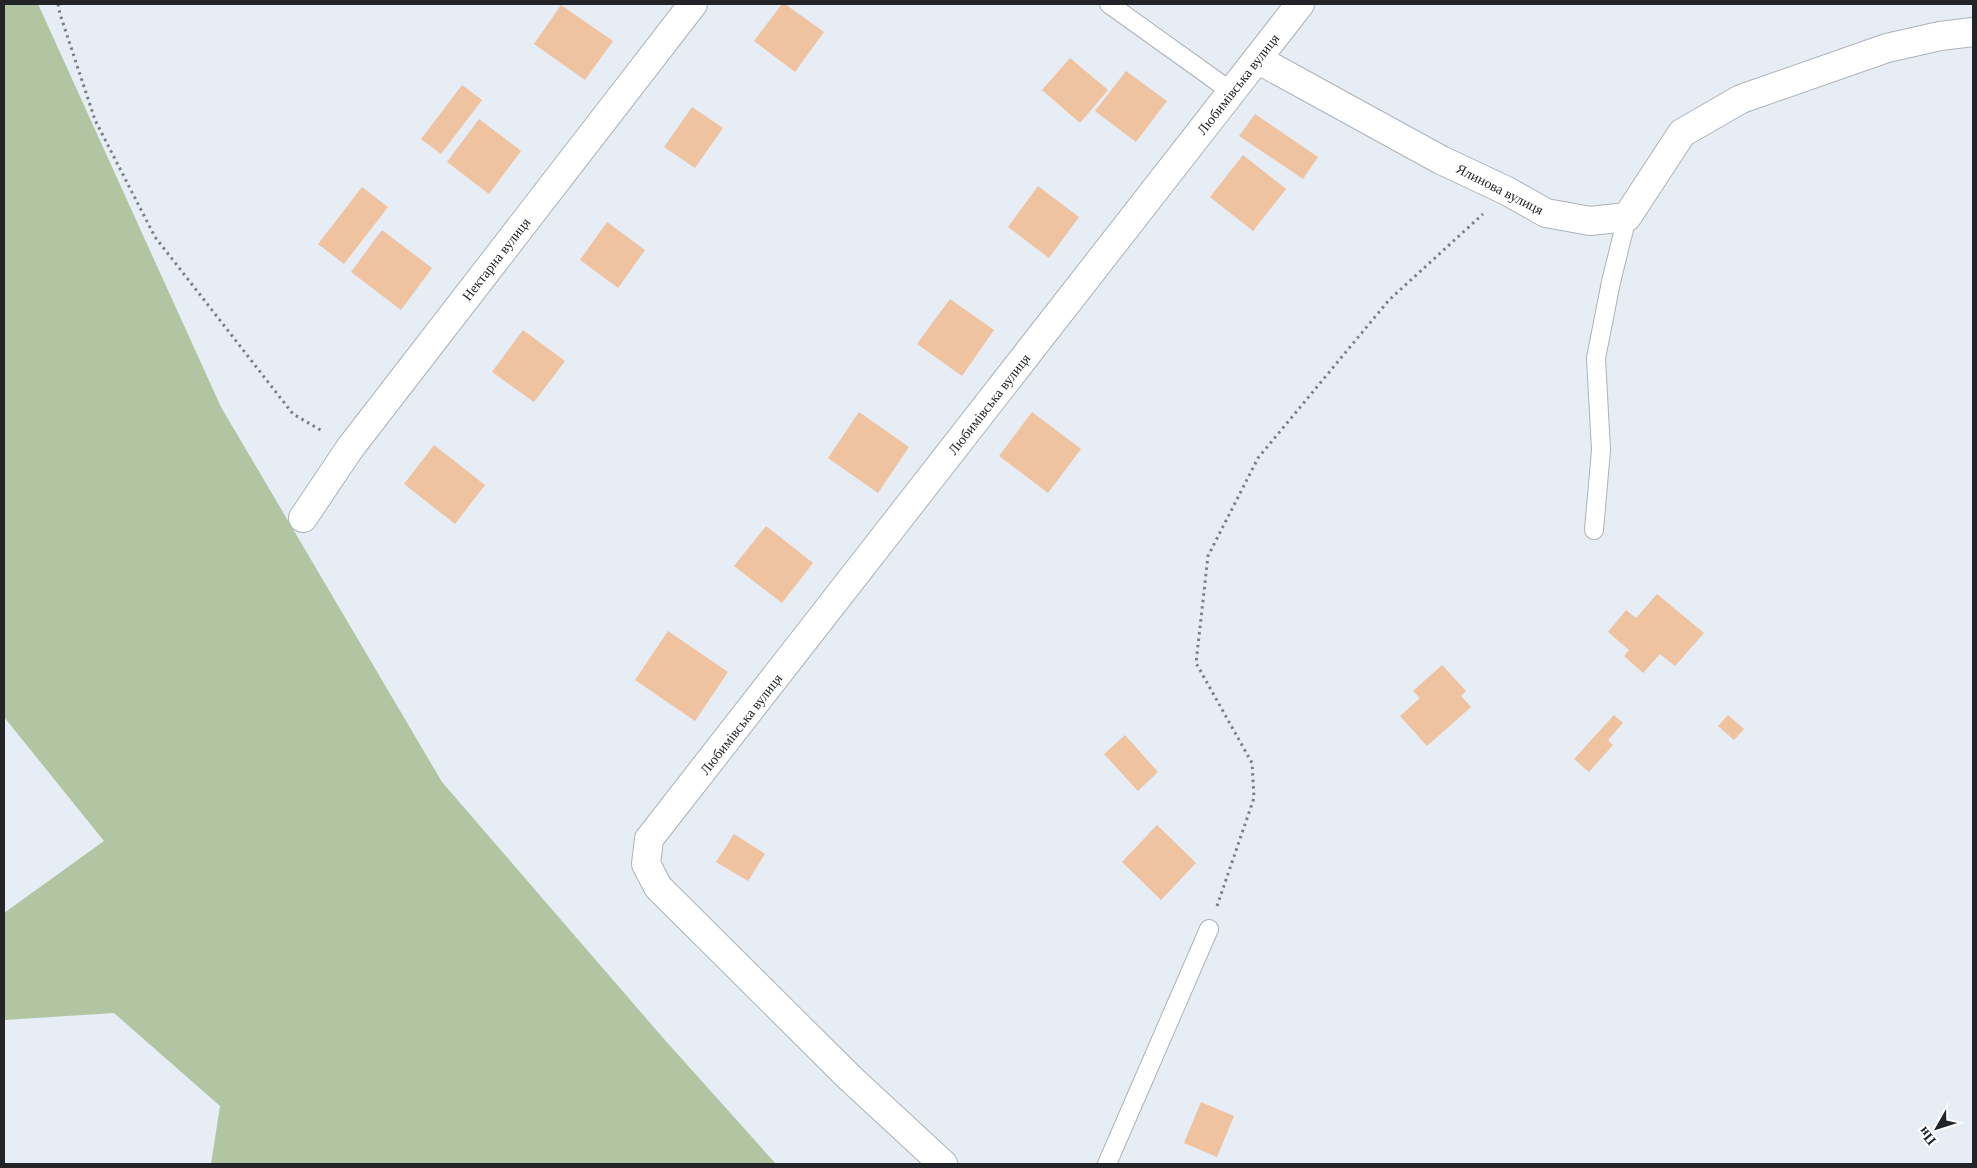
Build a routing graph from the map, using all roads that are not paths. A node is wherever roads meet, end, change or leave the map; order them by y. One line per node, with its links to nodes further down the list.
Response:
1 (693, 4): 8 (street, Нектарна вулиця)
2 (1109, 4): 6 (lane)
3 (1300, 4): 5 (street, Любимівська вулиця)
4 (1973, 32): 7 (street)
5 (1257, 59): 6 (street, Любимівська вулиця); 7 (street, Ялинова вулиця)
6 (1232, 92): 11 (street, Любимівська вулиця)
7 (1628, 216): 9 (lane)
8 (303, 518)
9 (1594, 530)
10 (1209, 929): 12 (lane)
11 (943, 1164)
12 (1107, 1164)

